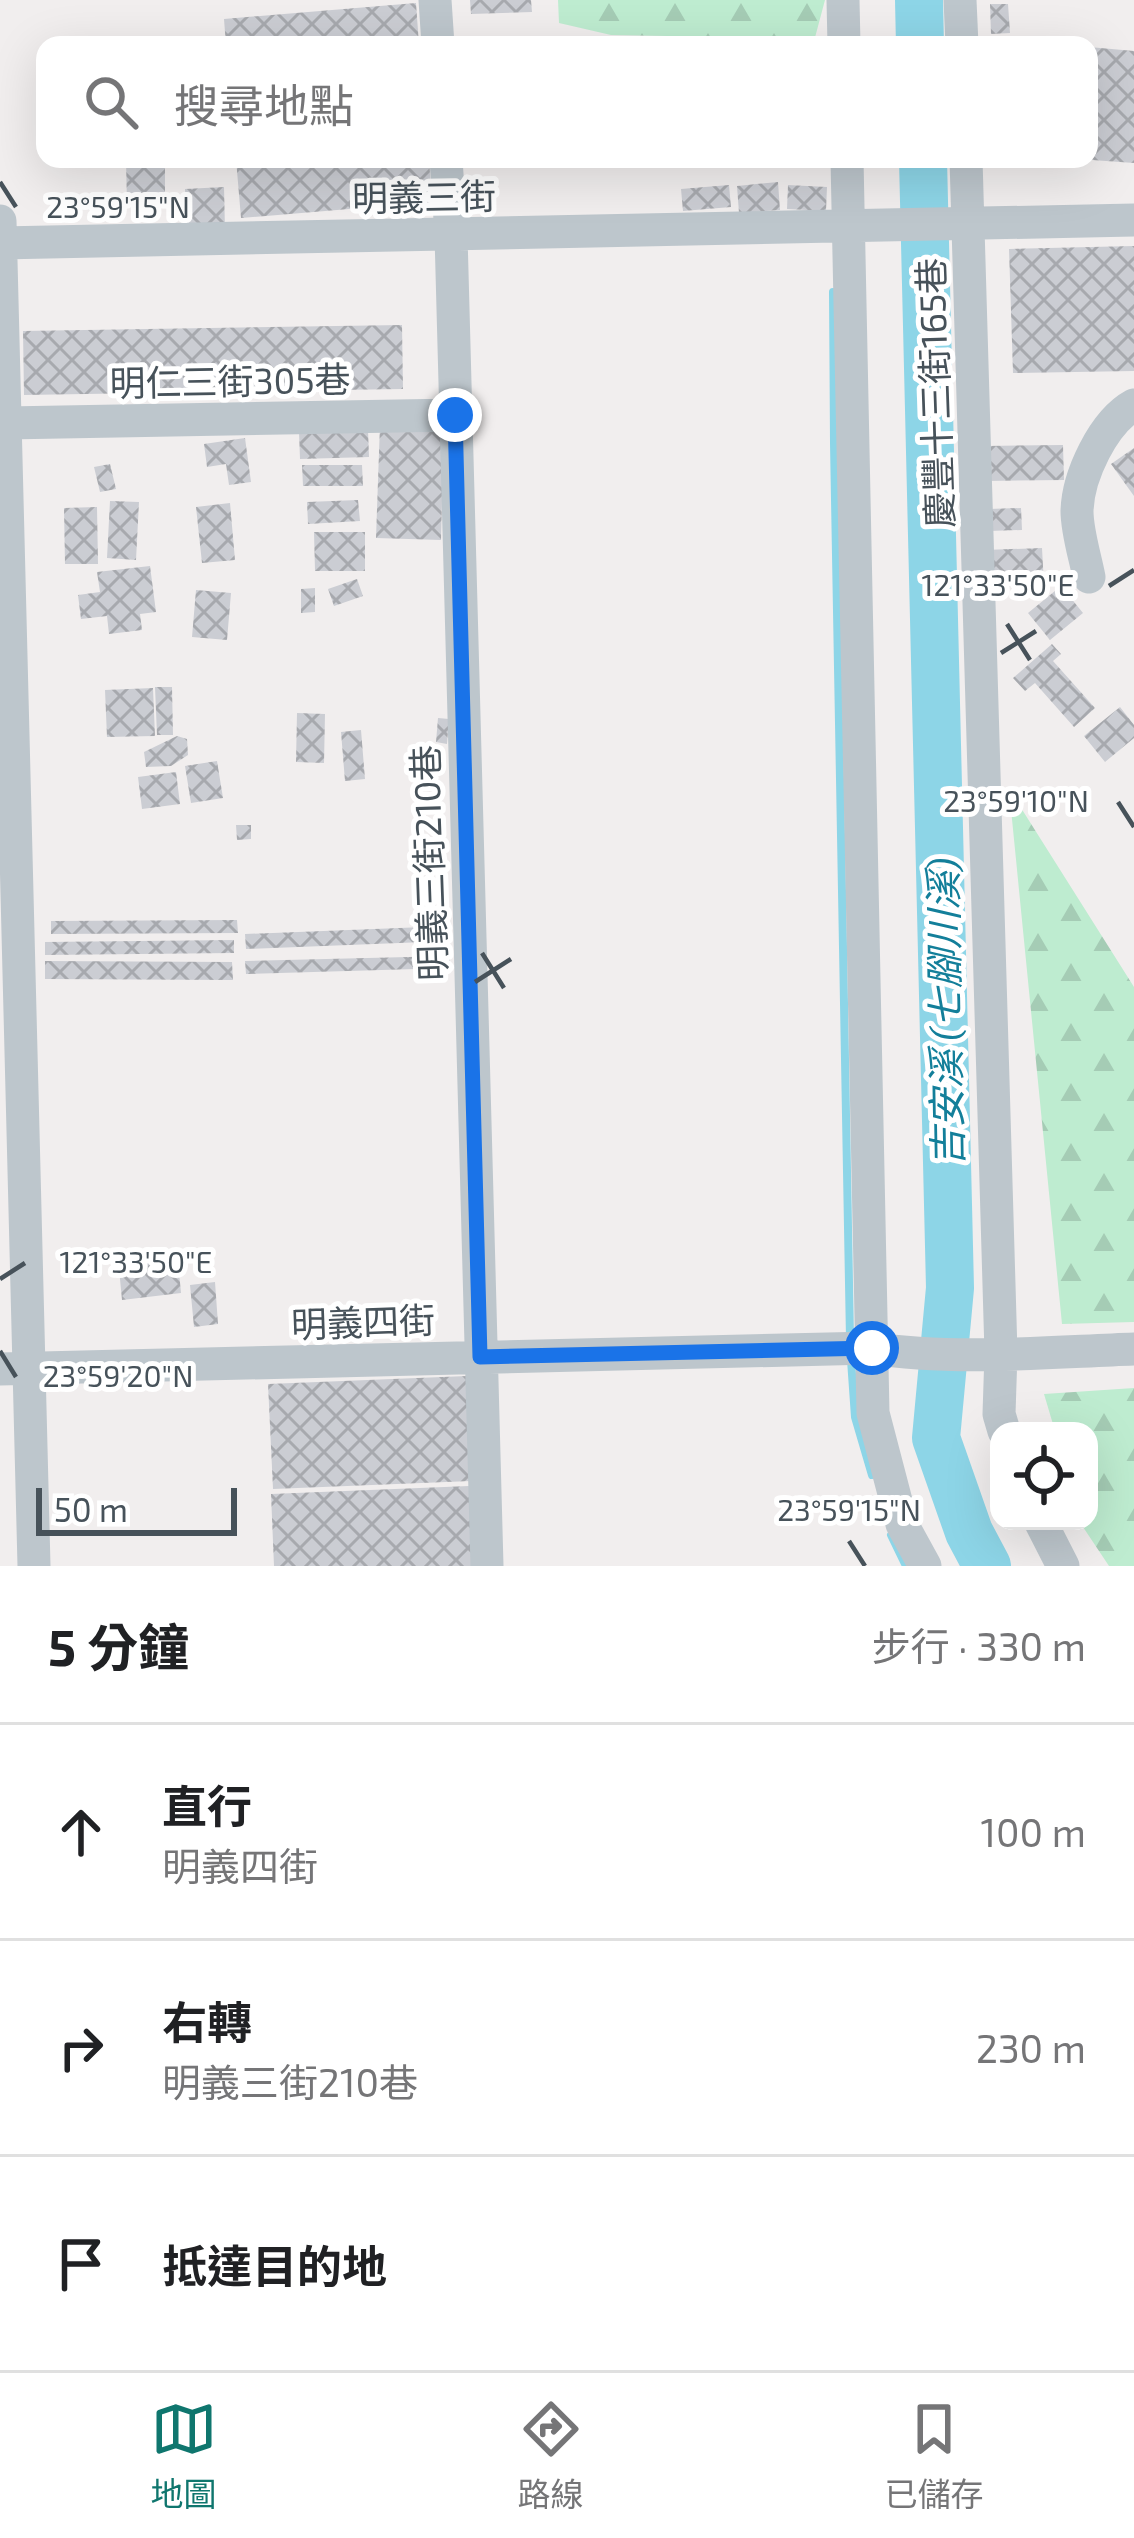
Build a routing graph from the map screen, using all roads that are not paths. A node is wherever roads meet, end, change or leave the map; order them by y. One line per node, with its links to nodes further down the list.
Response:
1 (434, 0): 4 (street)
2 (843, 0): 5 (street)
3 (960, 0): 6 (street)
4 (437, 36)
5 (844, 36)
6 (962, 36)
7 (447, 168): 14 (street, 明義三街210巷)
8 (847, 168): 13 (street)
9 (966, 168): 12 (street, 慶豐十三街165巷)
10 (1134, 220): 12 (street, 明義三街)
11 (0, 221): 15 (street)
12 (968, 222): 13 (street, 明義三街); 22 (street, 慶豐十三街165巷)
13 (848, 227): 14 (street, 明義三街); 21 (street)
14 (451, 235): 15 (street, 明義三街); 17 (street, 明義三街210巷)
15 (0, 243): 18 (street)
16 (1134, 405): 19 (street)
17 (455, 415): 18 (street, 明仁三街305巷); 23 (street, 明義三街210巷)
18 (6, 423): 24 (street)
19 (1089, 577)
20 (1134, 1349): 22 (street, 明義四街)
21 (884, 1350): 22 (street, 明義四街); 23 (street, 明義四街); 29 (street)
22 (992, 1353): 25 (street, 慶豐十三街165巷)
23 (480, 1357): 24 (street, 明義四街); 28 (street, 明義三街210巷)
24 (14, 1369): 27 (street)
25 (1001, 1422)
26 (1045, 1530): 30 (street)
27 (34, 1566)
28 (487, 1566)
29 (925, 1566)
30 (1063, 1566)

